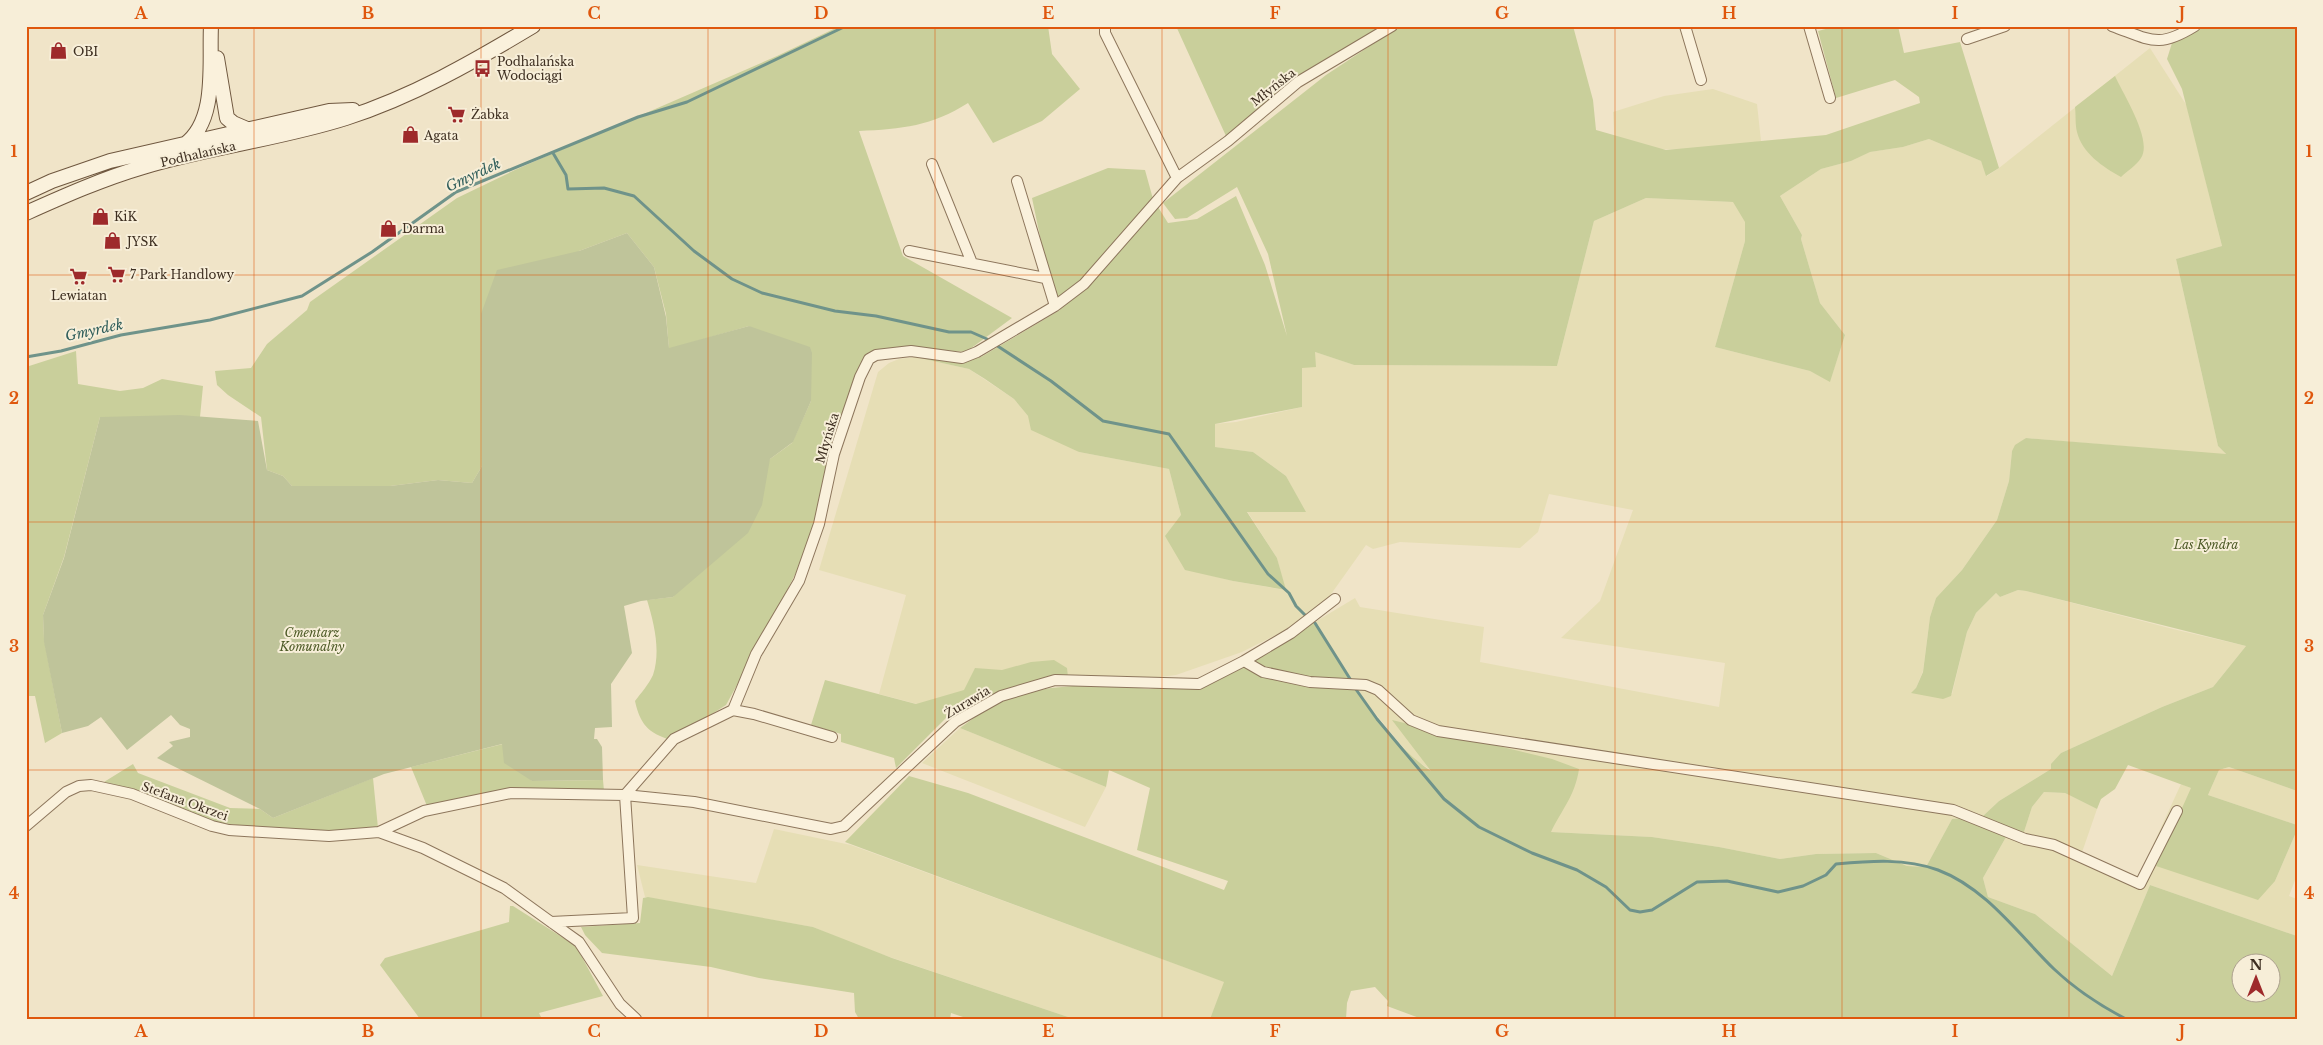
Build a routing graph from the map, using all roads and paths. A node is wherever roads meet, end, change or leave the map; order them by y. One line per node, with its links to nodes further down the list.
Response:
1 (212, 26): 14 (street); 15 (street)
2 (533, 26): 13 (street, Podhalańska)
3 (1105, 26): 22 (street)
4 (1392, 26): 22 (street, Młyńska)
5 (1685, 26): 11 (street)
6 (1809, 26): 12 (street)
7 (2005, 26): 10 (street)
8 (2112, 26): 9 (street)
9 (2195, 26)
10 (1967, 40)
11 (1701, 80)
12 (1830, 98)
13 (374, 108): 16 (street, Podhalańska); 18 (street, Podhalańska)
14 (208, 109): 17 (street); 19 (street)
15 (227, 118): 16 (street); 17 (street)
16 (247, 129): 17 (street, Podhalańska)
17 (219, 136): 18 (street); 19 (street, Podhalańska); 20 (street)
18 (237, 144): 20 (street, Podhalańska)
19 (183, 145): 24 (street, Podhalańska)
20 (207, 152): 25 (street, Podhalańska)
21 (932, 164): 27 (street)
22 (1177, 178): 29 (street, Młyńska)
23 (1017, 181): 28 (street)
24 (26, 193)
25 (26, 213)
26 (909, 251): 27 (street)
27 (972, 263): 28 (street)
28 (1045, 278): 29 (street)
29 (1055, 306): 32 (street, Młyńska)
30 (1335, 599): 31 (street, Żurawia)
31 (1244, 662): 34 (street, Żurawia); 35 (street)
32 (733, 710): 33 (street); 34 (street)
33 (832, 737)
34 (625, 795): 37 (street, Stefana Okrzei); 38 (street)
35 (2177, 811)
36 (26, 826): 37 (street, Stefana Okrzei)
37 (379, 832): 38 (street, Stefana Okrzei)
38 (551, 922): 39 (street, Stefana Okrzei)
39 (636, 1019)

